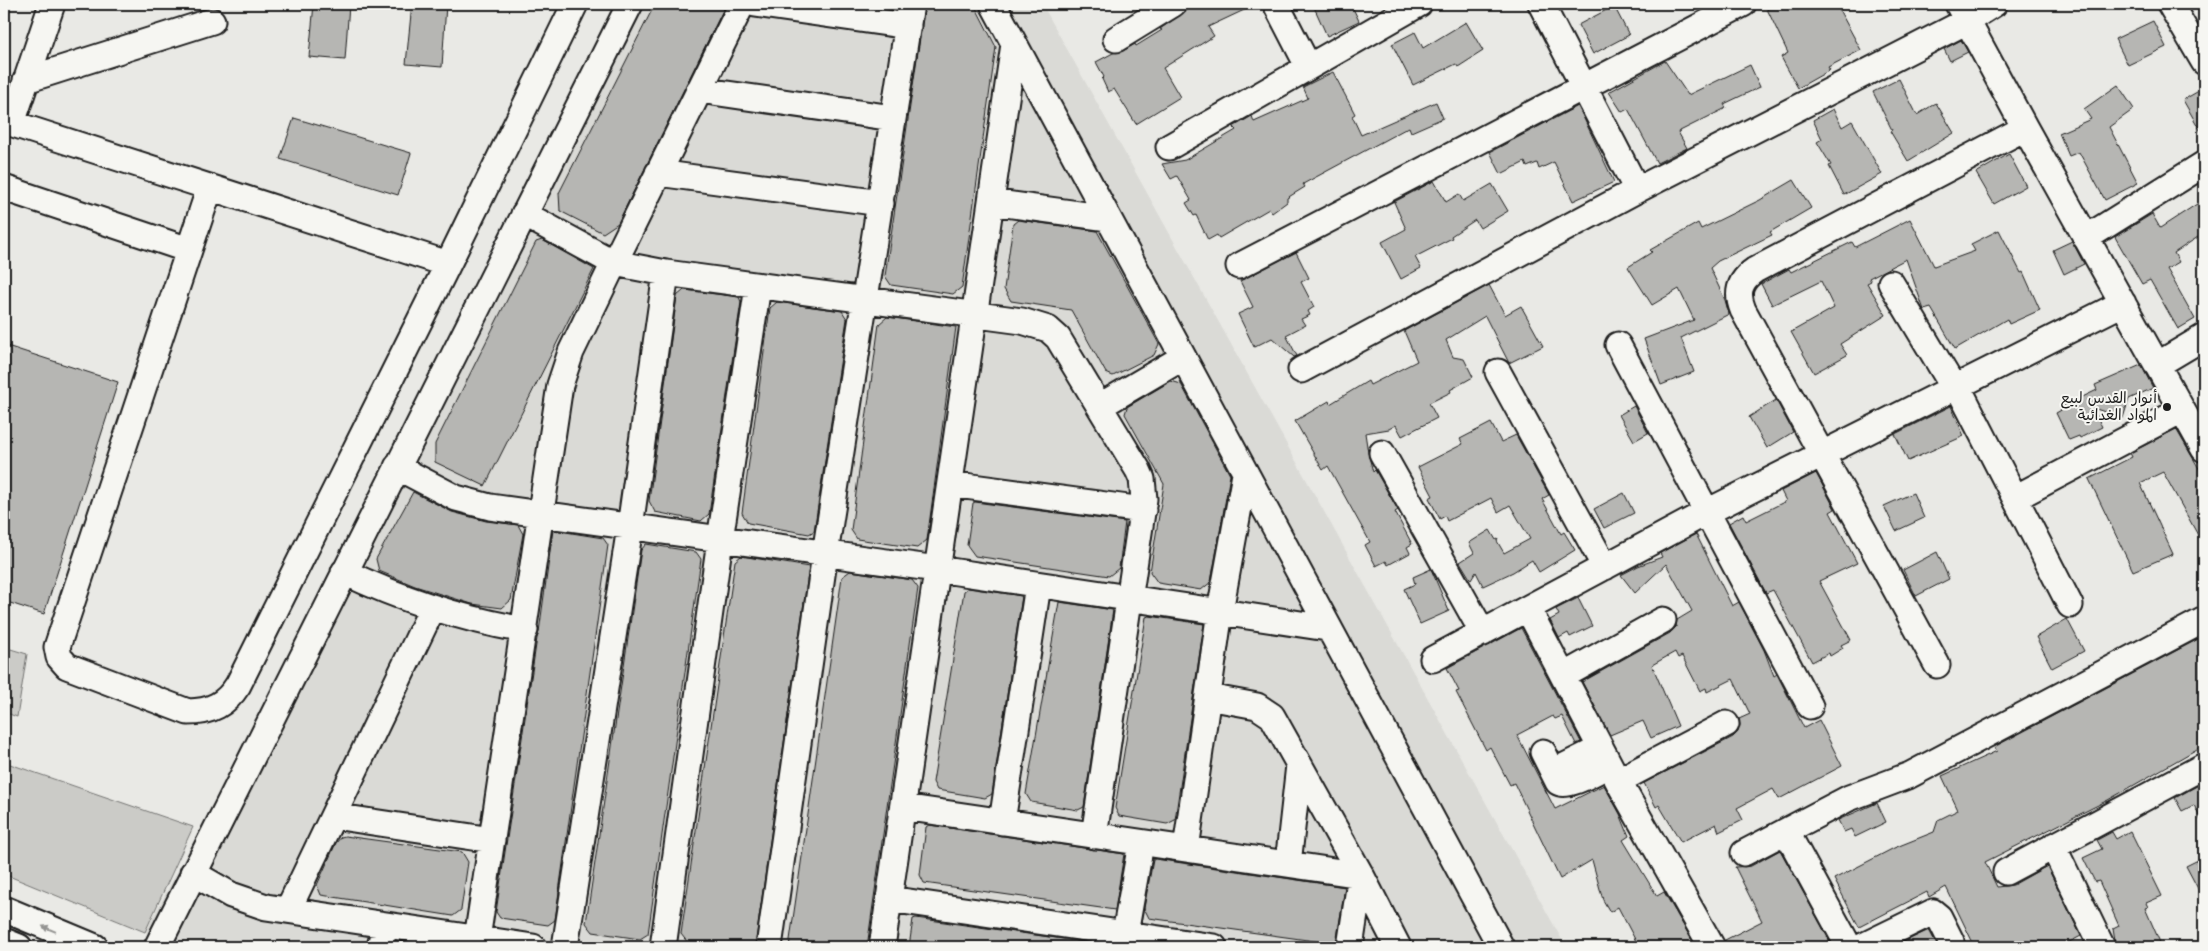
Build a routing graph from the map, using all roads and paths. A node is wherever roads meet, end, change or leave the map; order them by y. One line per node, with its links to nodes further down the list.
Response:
1 (52, 4): 22 (street)
2 (575, 4): 41 (street)
3 (630, 4): 36 (street)
4 (742, 4): 24 (street)
5 (755, 4): 15 (street)
6 (993, 4): 19 (street)
7 (1173, 4): 18 (street)
8 (1276, 4): 21 (street)
9 (1419, 4): 21 (street)
10 (1542, 4): 23 (street)
11 (1744, 4): 23 (street)
12 (1994, 4): 14 (street)
13 (2170, 4): 17 (street)
14 (1963, 12): 27 (street); 33 (street)
15 (909, 15): 25 (street)
16 (212, 20): 22 (street)
17 (2198, 37): 20 (street)
18 (1116, 39)
19 (1014, 44): 34 (street); 37 (street)
20 (2204, 62)
21 (1308, 66): 28 (street)
22 (26, 80): 26 (street)
23 (1584, 88): 33 (street); 42 (street)
24 (699, 90): 25 (street); 30 (street)
25 (893, 118): 35 (street)
26 (8, 122): 31 (street)
27 (2025, 128): 38 (street); 60 (street)
28 (1169, 147)
29 (2204, 164): 38 (street)
30 (658, 173): 35 (street); 40 (street)
31 (210, 187): 39 (street); 41 (street)
32 (4, 188): 39 (street)
33 (1637, 190): 53 (street)
34 (991, 202): 37 (street); 48 (street)
35 (881, 203): 46 (street)
36 (524, 214): 40 (street); 61 (street)
37 (1108, 218): 51 (street)
38 (2086, 238): 47 (street)
39 (189, 250): 41 (street)
40 (614, 263): 43 (street); 67 (street)
41 (448, 264)
42 (1239, 266)
43 (666, 273): 45 (street); 68 (street)
44 (1891, 283): 55 (street)
45 (758, 286): 46 (street); 69 (street)
46 (865, 300): 48 (street); 70 (street)
47 (2123, 303): 52 (street); 55 (street)
48 (974, 316): 56 (street); 63 (street)
49 (2204, 337): 52 (street)
50 (1618, 345): 66 (street)
51 (1182, 358): 56 (street); 62 (street)
52 (2158, 365): 57 (street)
53 (1301, 370)
54 (1498, 372): 71 (street)
55 (1956, 387): 60 (street); 64 (street)
56 (1100, 406): 65 (street)
57 (2182, 410): 58 (street); 64 (street)
58 (2204, 449)
59 (1382, 453): 84 (street)
60 (1822, 455): 66 (street); 86 (street)
61 (397, 467): 67 (street); 73 (street)
62 (1245, 474): 79 (street); 82 (street)
63 (950, 484): 65 (street); 72 (street)
64 (2015, 498): 76 (street)
65 (1143, 510): 75 (street)
66 (1707, 512): 71 (street); 89 (street)
67 (542, 515): 68 (street); 83 (street)
68 (630, 527): 69 (street); 121 (street)
69 (720, 540): 70 (street); 122 (street)
70 (824, 554): 72 (street); 123 (street)
71 (1605, 567): 78 (street)
72 (937, 570): 74 (street); 95 (street)
73 (344, 572): 77 (street); 107 (street)
74 (1038, 585): 75 (street); 97 (street)
75 (1131, 598): 79 (street); 99 (street)
76 (2070, 605)
77 (432, 609): 83 (street); 96 (street)
78 (1528, 609): 84 (street); 87 (street)
79 (1220, 611): 82 (street); 88 (street)
80 (1664, 620): 87 (street)
81 (2204, 620): 98 (street)
82 (1327, 628): 128 (street)
83 (524, 630): 100 (street)
84 (1483, 633): 85 (street)
85 (1433, 659)
86 (1937, 665)
87 (1563, 676): 94 (street)
88 (1208, 697): 92 (street); 103 (street)
89 (1810, 706)
90 (1726, 724): 94 (street)
91 (1548, 762): 94 (street)
92 (1299, 764): 105 (street); 108 (street)
93 (2204, 766): 102 (street)
94 (1605, 767): 129 (street)
95 (903, 807): 97 (street); 109 (street)
96 (333, 816): 100 (street); 111 (street)
97 (1002, 822): 99 (street)
98 (1786, 831): 104 (street); 130 (street)
99 (1094, 836): 101 (street)
100 (492, 840): 114 (street)
101 (1141, 843): 103 (street); 112 (street)
102 (2053, 846): 106 (street); 132 (street)
103 (1186, 849): 105 (street)
104 (1744, 853)
105 (1288, 864): 108 (street)
106 (2006, 872)
107 (193, 874): 111 (street); 119 (street)
108 (1361, 875): 126 (street); 127 (street)
109 (889, 899): 112 (street); 124 (street)
110 (4, 910): 118 (street, one-way to 110)
111 (288, 910): 113 (street)
112 (1125, 934): 125 (street)
113 (382, 936): 114 (street)
114 (477, 939): 120 (street)
115 (4, 941): 117 (street)
116 (1951, 941): 131 (street)
117 (19, 947)
118 (94, 947)
119 (157, 947)
120 (533, 947)
121 (565, 947)
122 (663, 947)
123 (769, 947)
124 (882, 947)
125 (1214, 947)
126 (1350, 947)
127 (1398, 947)
128 (1501, 947)
129 (1712, 947)
130 (1849, 947)
131 (1861, 947)
132 (2102, 947)

